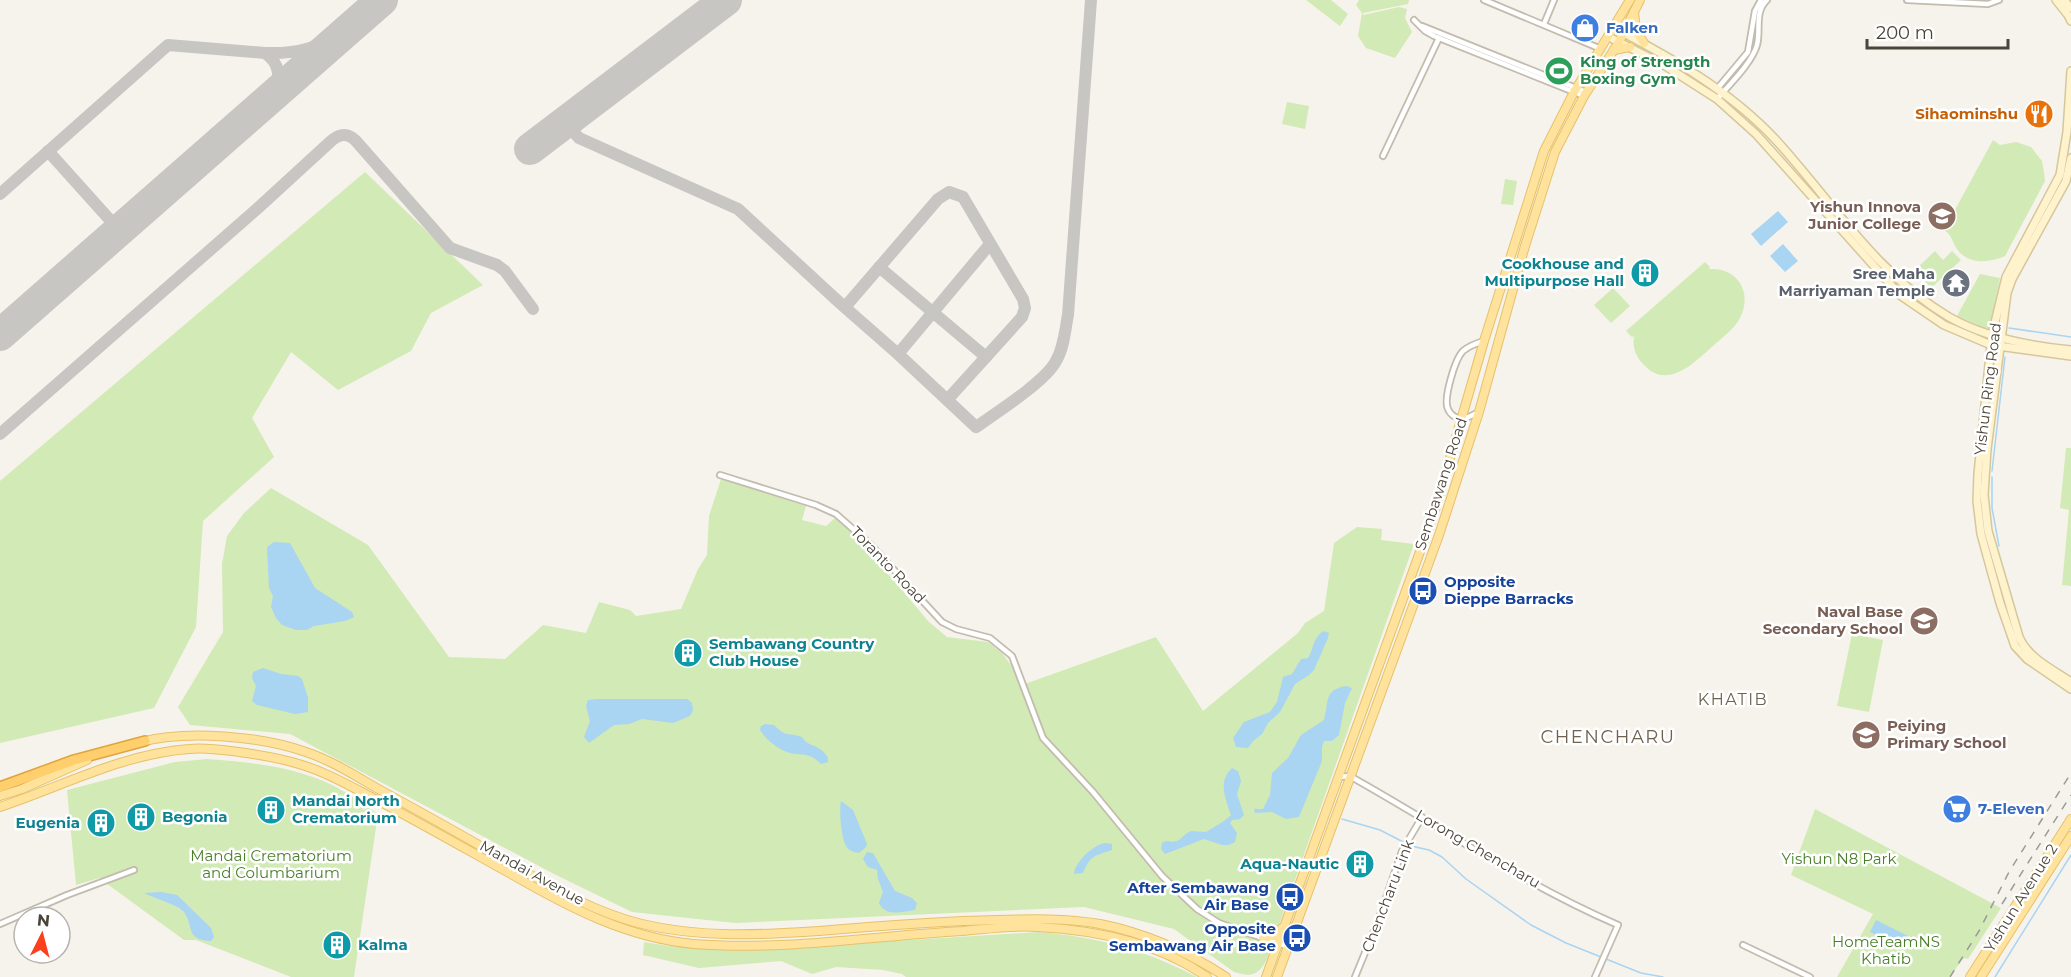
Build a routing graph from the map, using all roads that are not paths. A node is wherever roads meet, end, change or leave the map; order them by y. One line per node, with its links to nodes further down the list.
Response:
1 (1484, 0): 12 (street)
2 (1503, 0): 12 (street)
3 (1554, 0): 16 (street)
4 (1630, 0): 17 (main road, Sembawang Road)
5 (1640, 0): 14 (main road, Sembawang Road)
6 (1761, 0): 23 (street)
7 (1767, 0): 24 (street)
8 (1907, 0): 9 (street)
9 (1999, 0)
10 (2056, 0): 15 (main road)
11 (2064, 0): 13 (main road)
12 (1501, 6): 16 (street)
13 (2071, 8)
14 (1634, 12): 18 (main road, Sembawang Road); 22 (main road)
15 (2071, 21)
16 (1544, 24): 26 (street)
17 (1614, 28): 18 (main road); 19 (main road, Sembawang Road)
18 (1623, 33): 21 (main road, Sembawang Road); 22 (main road)
19 (1609, 37): 21 (main road); 26 (main road, Sembawang Road)
20 (1439, 38): 29 (street); 29 (street); 33 (street)
21 (1619, 42): 25 (main road); 27 (main road, Sembawang Road)
22 (1644, 43): 32 (main road)
23 (1750, 44): 24 (street); 32 (street)
24 (1758, 44): 32 (street)
25 (1630, 47): 27 (main road); 32 (main road)
26 (1601, 49): 30 (main road, Sembawang Road)
27 (1613, 50): 31 (main road, Sembawang Road)
28 (2071, 71): 35 (main road, Yishun Ring Road)
29 (1562, 84): 30 (street)
30 (1576, 90): 31 (street); 37 (main road, Sembawang Road)
31 (1585, 94): 41 (main road, Sembawang Road)
32 (1717, 94): 35 (main road); 38 (main road)
33 (1383, 156)
34 (2071, 158): 36 (main road, Yishun Ring Road)
35 (1992, 334): 36 (main road); 38 (main road, Yishun Ring Road)
36 (2000, 338): 38 (main road, Yishun Ring Road); 39 (main road)
37 (1484, 341): 42 (main road, Sembawang Road); 42 (street)
38 (1995, 346): 40 (main road); 44 (main road, Yishun Ring Road); 45 (main road, Yishun Ring Road)
39 (2071, 350)
40 (2071, 356)
41 (1479, 412): 42 (street); 47 (main road, Sembawang Road)
42 (1462, 420): 48 (main road, Sembawang Road)
43 (720, 475): 60 (street, Toranto Road)
44 (2071, 681)
45 (2071, 689)
46 (145, 741): 49 (highway); 50 (main road, Mandai Avenue); 66 (main road, Mandai Avenue)
47 (1351, 776): 48 (street); 52 (street, Lorong Chencharu); 63 (main road, Sembawang Road)
48 (1338, 777): 59 (main road, Sembawang Road)
49 (0, 787)
50 (0, 796)
51 (0, 807): 65 (main road, Mandai Avenue)
52 (1422, 817): 69 (street, Chencharu Link); 70 (street, Lorong Chencharu)
53 (2071, 819): 56 (main road, Yishun Avenue 2)
54 (2071, 836): 57 (main road, Yishun Avenue 2)
55 (134, 870): 58 (street)
56 (2009, 917): 57 (main road); 72 (main road, Yishun Avenue 2)
57 (2017, 922): 73 (main road, Yishun Avenue 2)
58 (0, 924)
59 (1284, 926): 60 (main road); 61 (main road, Sembawang Road)
60 (1263, 938): 61 (street, Toranto Road)
61 (1278, 943): 63 (street, Toranto Road); 64 (main road, Sembawang Road)
62 (1743, 945): 71 (street)
63 (1289, 947): 68 (main road, Sembawang Road)
64 (1268, 973): 67 (main road)
65 (1208, 977)
66 (1226, 977)
67 (1259, 977)
68 (1277, 977)
69 (1355, 977)
70 (1595, 977)
71 (1810, 977)
72 (1970, 977)
73 (1981, 977)

